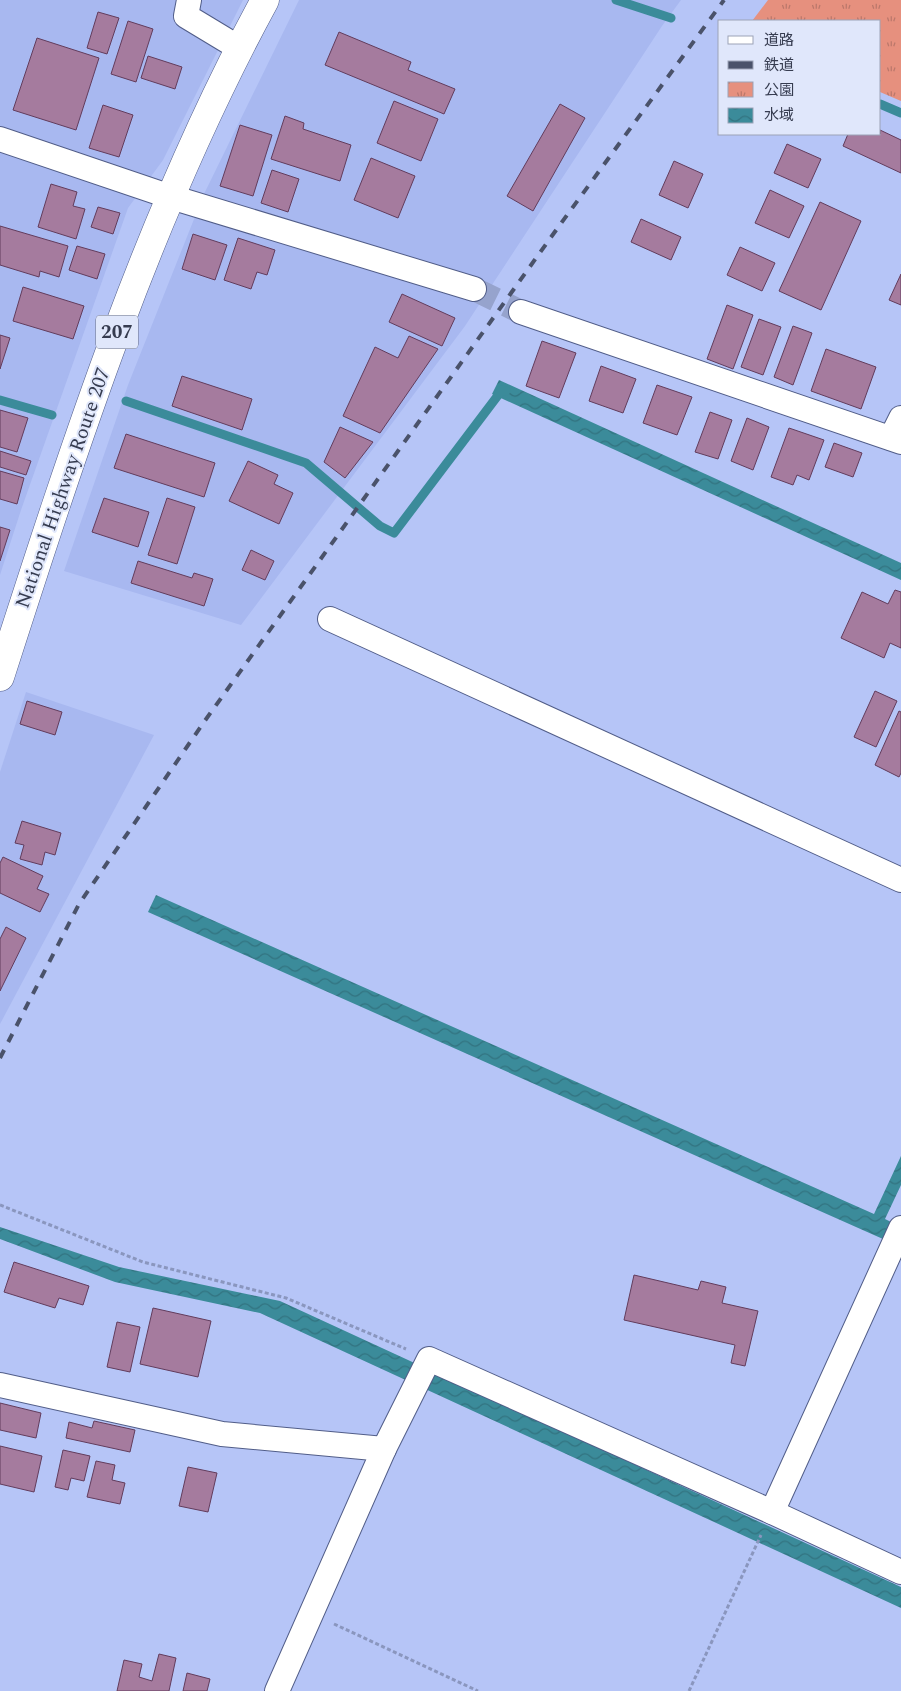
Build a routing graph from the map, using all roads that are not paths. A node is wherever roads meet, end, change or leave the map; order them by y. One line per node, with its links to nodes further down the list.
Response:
1 (189, 0): 3 (street)
2 (265, 0): 3 (highway, National Highway Route 207 / 207)
3 (239, 48): 5 (highway, National Highway Route 207 / 207)
4 (0, 139): 5 (street)
5 (170, 198): 6 (street); 10 (highway, National Highway Route 207 / 207)
6 (474, 290)
7 (521, 312): 8 (street)
8 (898, 433)
9 (330, 620): 11 (street)
10 (0, 678)
11 (901, 880)
12 (896, 1238): 15 (street)
13 (0, 1384): 14 (street)
14 (384, 1449): 15 (street); 17 (street)
15 (772, 1512): 16 (street)
16 (901, 1572)
17 (277, 1691)

